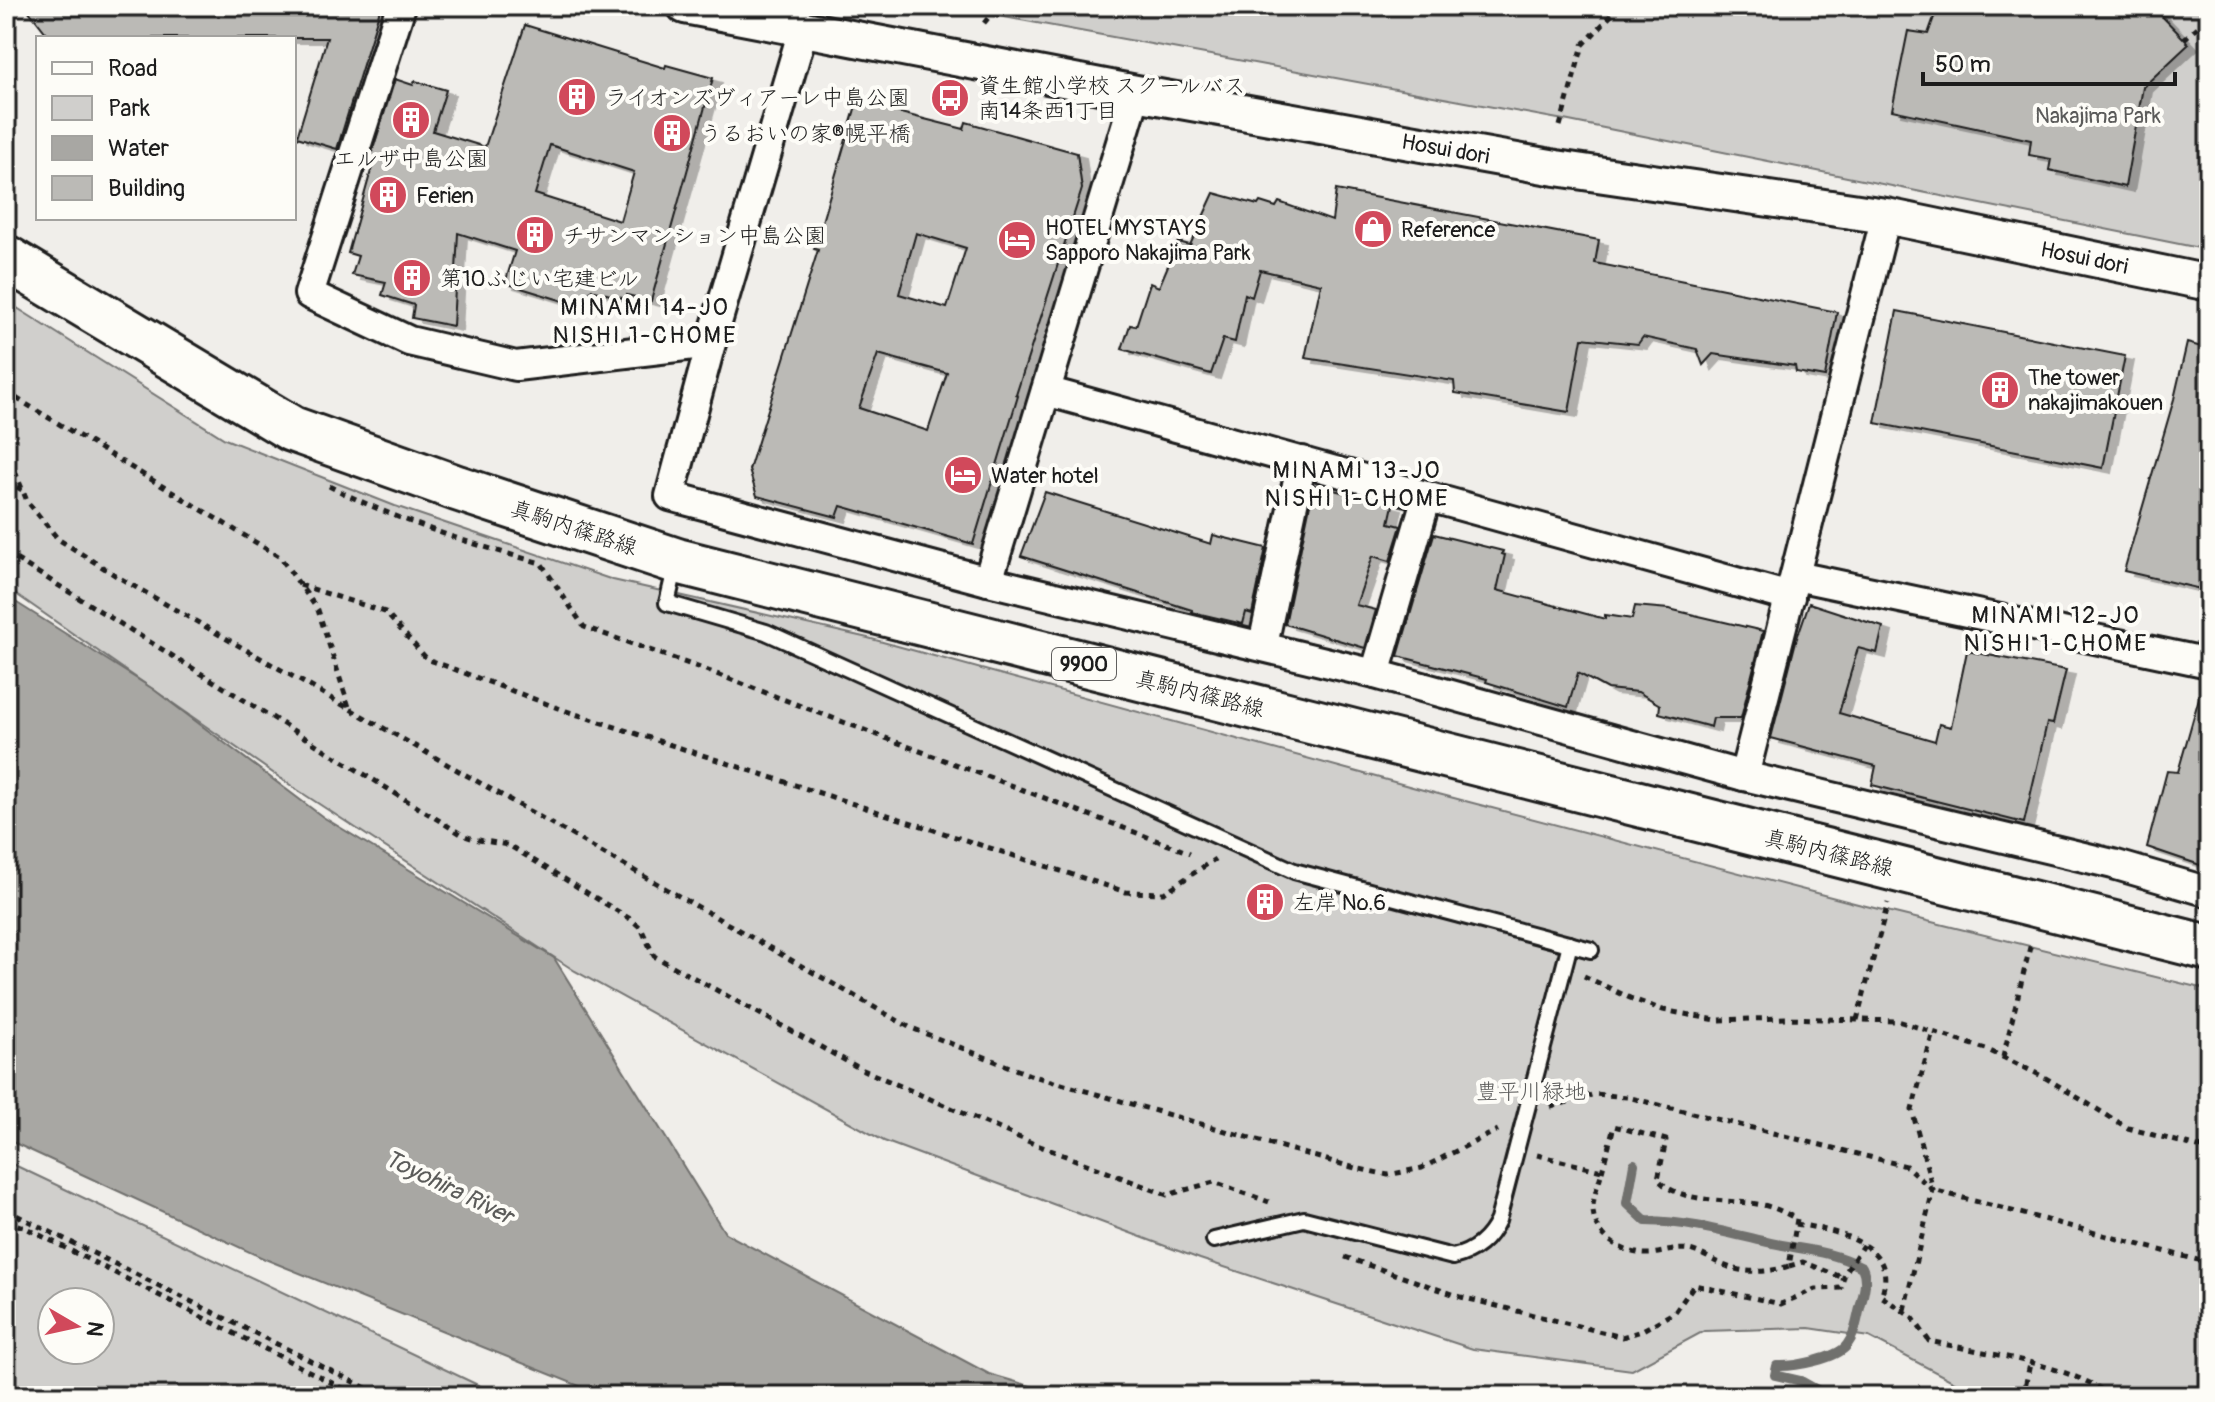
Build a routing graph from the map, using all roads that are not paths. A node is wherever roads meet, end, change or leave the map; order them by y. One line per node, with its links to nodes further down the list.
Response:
1 (401, 6): 8 (street)
2 (685, 6): 3 (street, Hosui dori)
3 (803, 30): 4 (street, Hosui dori); 8 (street)
4 (1136, 93): 5 (street, Hosui dori); 9 (street)
5 (1886, 216): 7 (street, Hosui dori); 14 (street)
6 (6, 258): 12 (main road, 真駒内篠路線 / 9900)
7 (2209, 283)
8 (711, 343): 13 (street)
9 (1046, 391): 10 (street); 13 (street)
10 (1302, 461): 11 (street); 15 (street)
11 (1427, 496): 14 (street); 17 (street)
12 (677, 561): 20 (lane); 21 (main road, 真駒内篠路線 / 9900)
13 (988, 581): 15 (street)
14 (1793, 587): 16 (street); 18 (street)
15 (1263, 645): 17 (street)
16 (2209, 663)
17 (1375, 674): 18 (street)
18 (1744, 776): 19 (street)
19 (2209, 892)
20 (1570, 944): 22 (lane); 23 (lane)
21 (2209, 948)
22 (1591, 950)
23 (1214, 1240)

